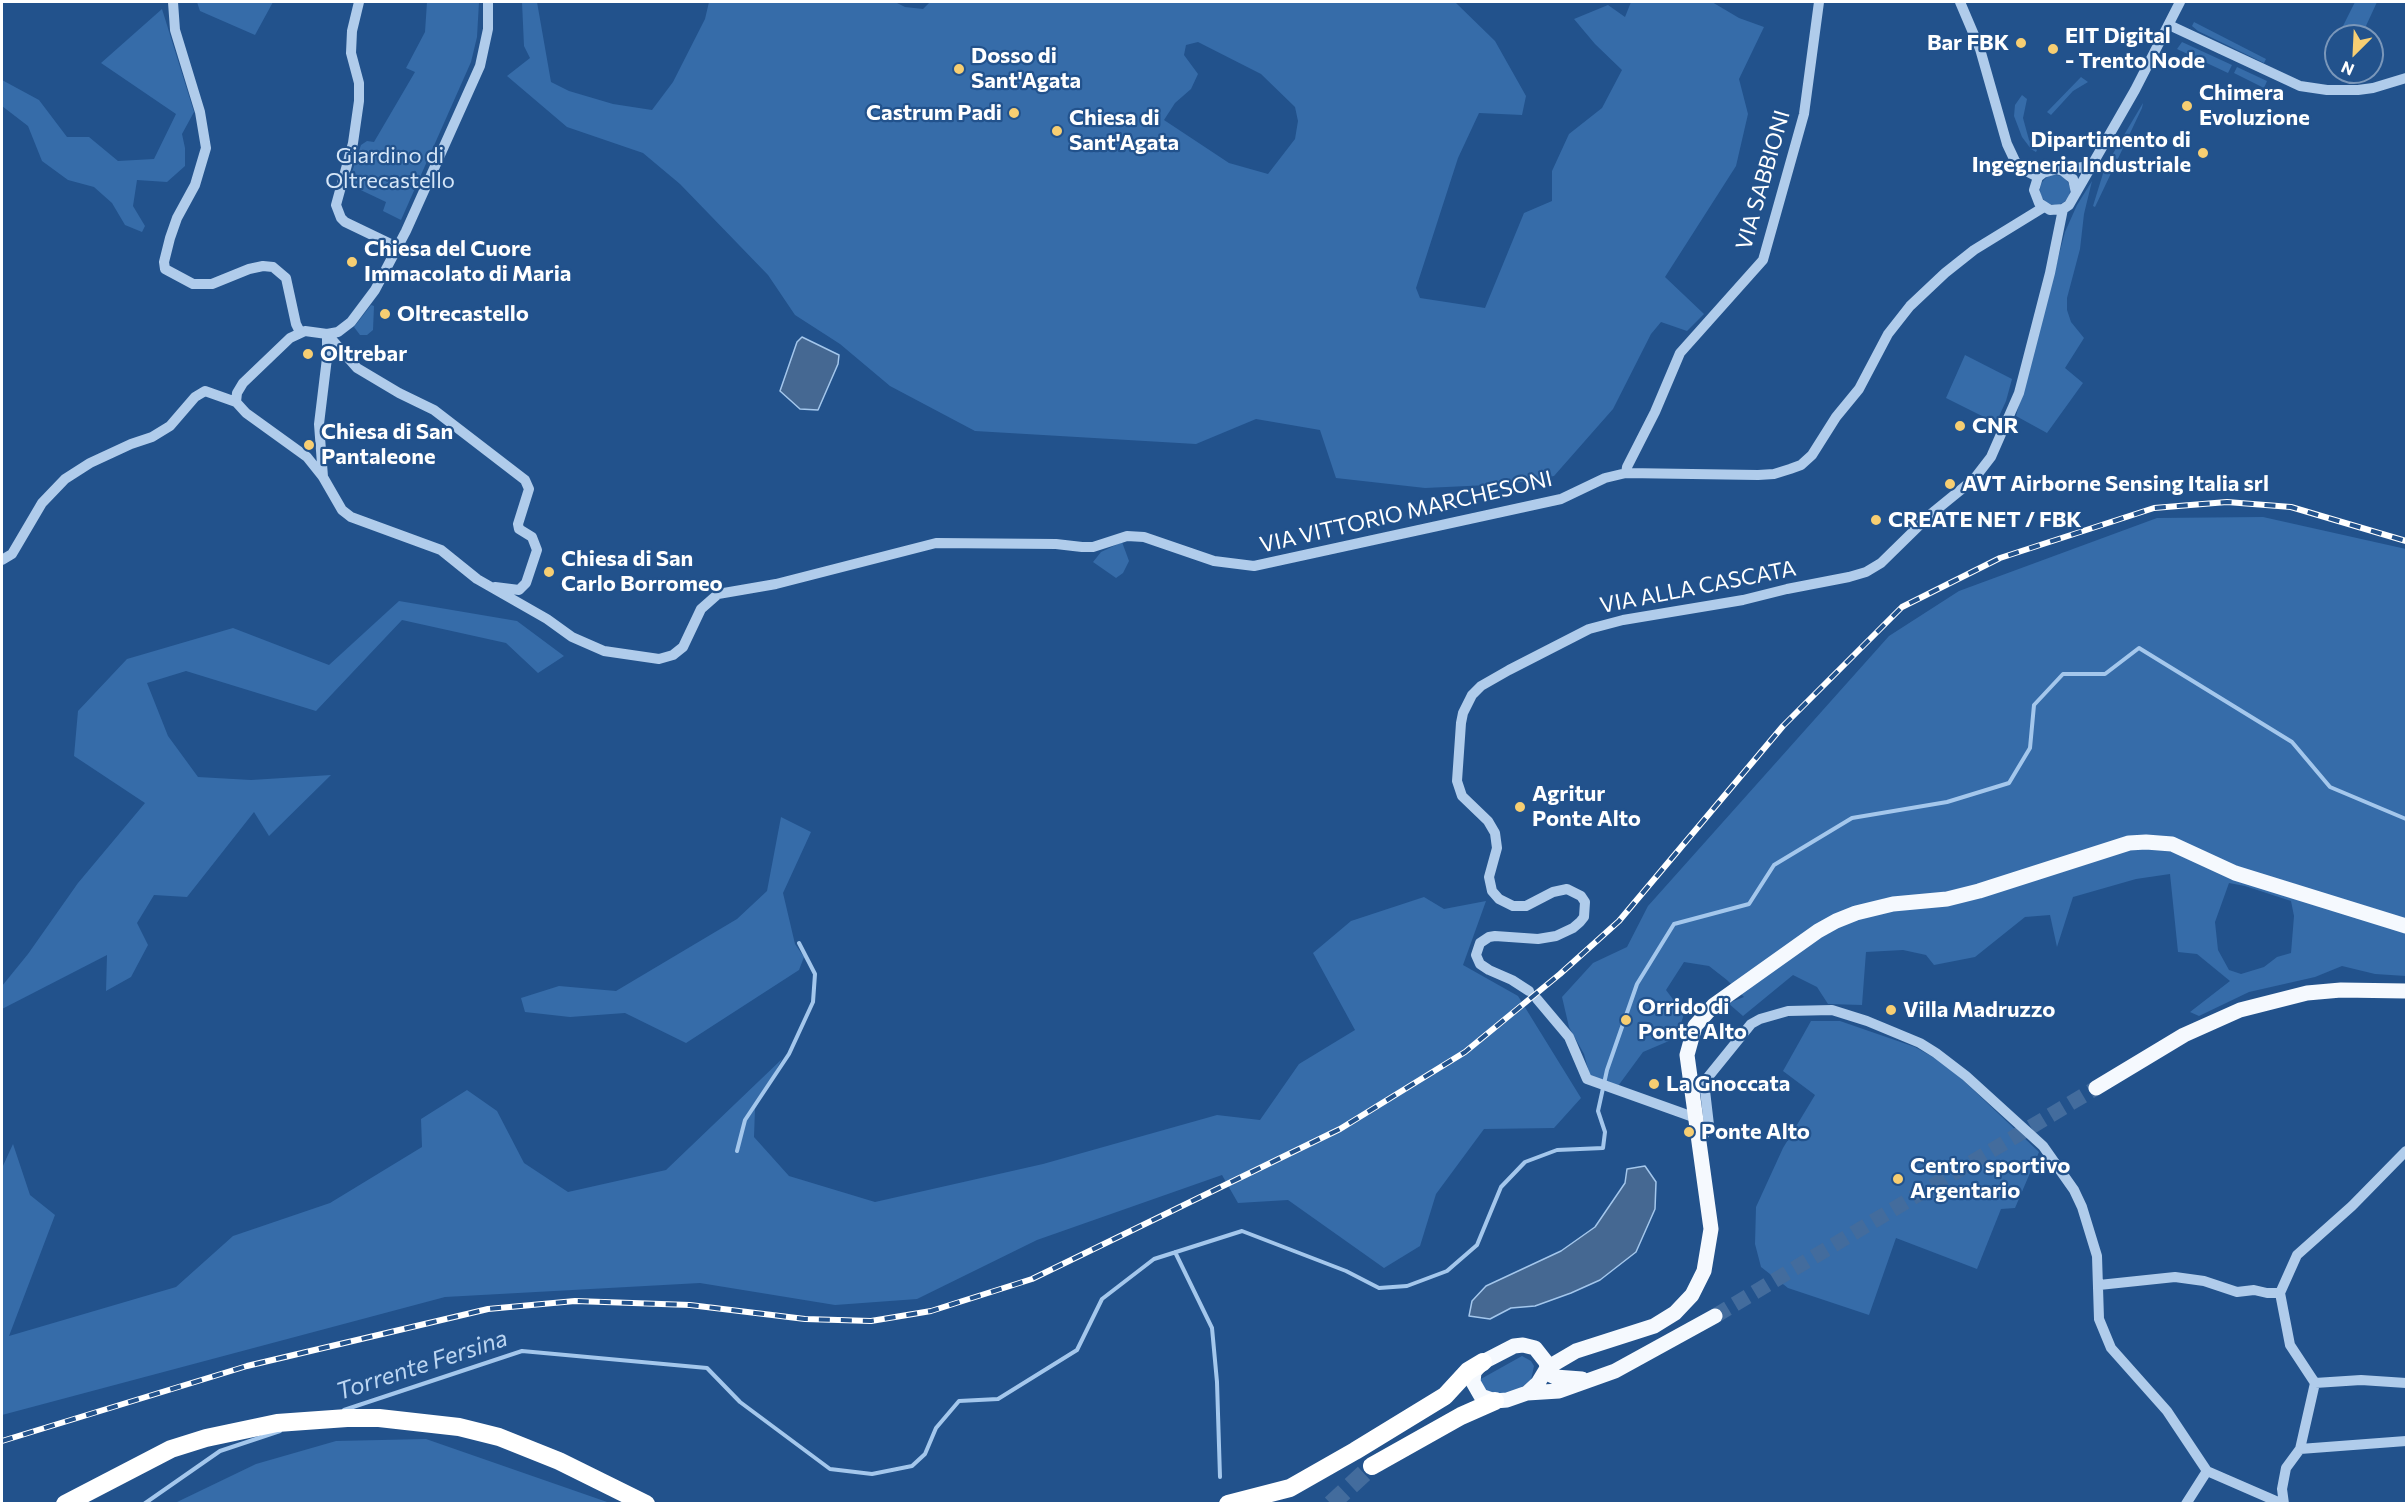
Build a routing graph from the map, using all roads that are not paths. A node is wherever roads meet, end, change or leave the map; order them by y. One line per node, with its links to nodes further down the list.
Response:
1 (173, 2): 16 (street)
2 (359, 2): 15 (street)
3 (488, 2): 15 (street)
4 (1819, 2): 19 (street, VIA SABBIONI)
5 (1960, 2): 11 (street)
6 (2180, 2): 7 (street)
7 (2169, 25): 8 (street); 9 (street)
8 (2406, 78)
9 (2092, 165): 10 (street); 12 (street)
10 (2063, 171): 11 (street); 12 (street)
11 (2038, 177): 13 (street)
12 (2076, 193): 14 (street)
13 (2044, 207): 14 (street); 19 (street, VIA VITTORIO MARCHESONI)
14 (2063, 209): 26 (street, VIA ALLA CASCATA)
15 (398, 247): 17 (street)
16 (300, 332): 17 (street); 18 (street)
17 (327, 334): 20 (street, VIA VITTORIO MARCHESONI); 22 (street)
18 (236, 402): 20 (street, VIA VITTORIO MARCHESONI); 21 (street)
19 (1626, 473): 22 (street, VIA VITTORIO MARCHESONI)
20 (323, 477): 22 (street, VIA VITTORIO MARCHESONI)
21 (2, 560)
22 (488, 586)
23 (2406, 926): 26 (main road)
24 (2406, 991): 25 (main road)
25 (2096, 1088)
26 (1696, 1118): 27 (main road)
27 (1699, 1135): 29 (street); 33 (main road)
28 (2406, 1151): 30 (street)
29 (2100, 1285): 30 (street); 44 (street)
30 (2280, 1293): 37 (street)
31 (1715, 1316): 36 (main road)
32 (1535, 1348): 33 (main road); 34 (main road); 35 (main road)
33 (1576, 1351): 35 (main road)
34 (1483, 1362): 40 (main road); 47 (highway)
35 (1546, 1370): 36 (main road); 39 (main road)
36 (1594, 1379): 39 (main road)
37 (2315, 1383): 38 (street); 42 (street)
38 (2406, 1383)
39 (1527, 1393): 40 (main road)
40 (1495, 1401): 43 (highway)
41 (2406, 1441): 42 (street)
42 (2300, 1449): 49 (street)
43 (1372, 1466)
44 (2207, 1471): 48 (street); 49 (street)
45 (65, 1503): 46 (highway)
46 (646, 1503)
47 (1228, 1503)
48 (2186, 1503)
49 (2284, 1503)

